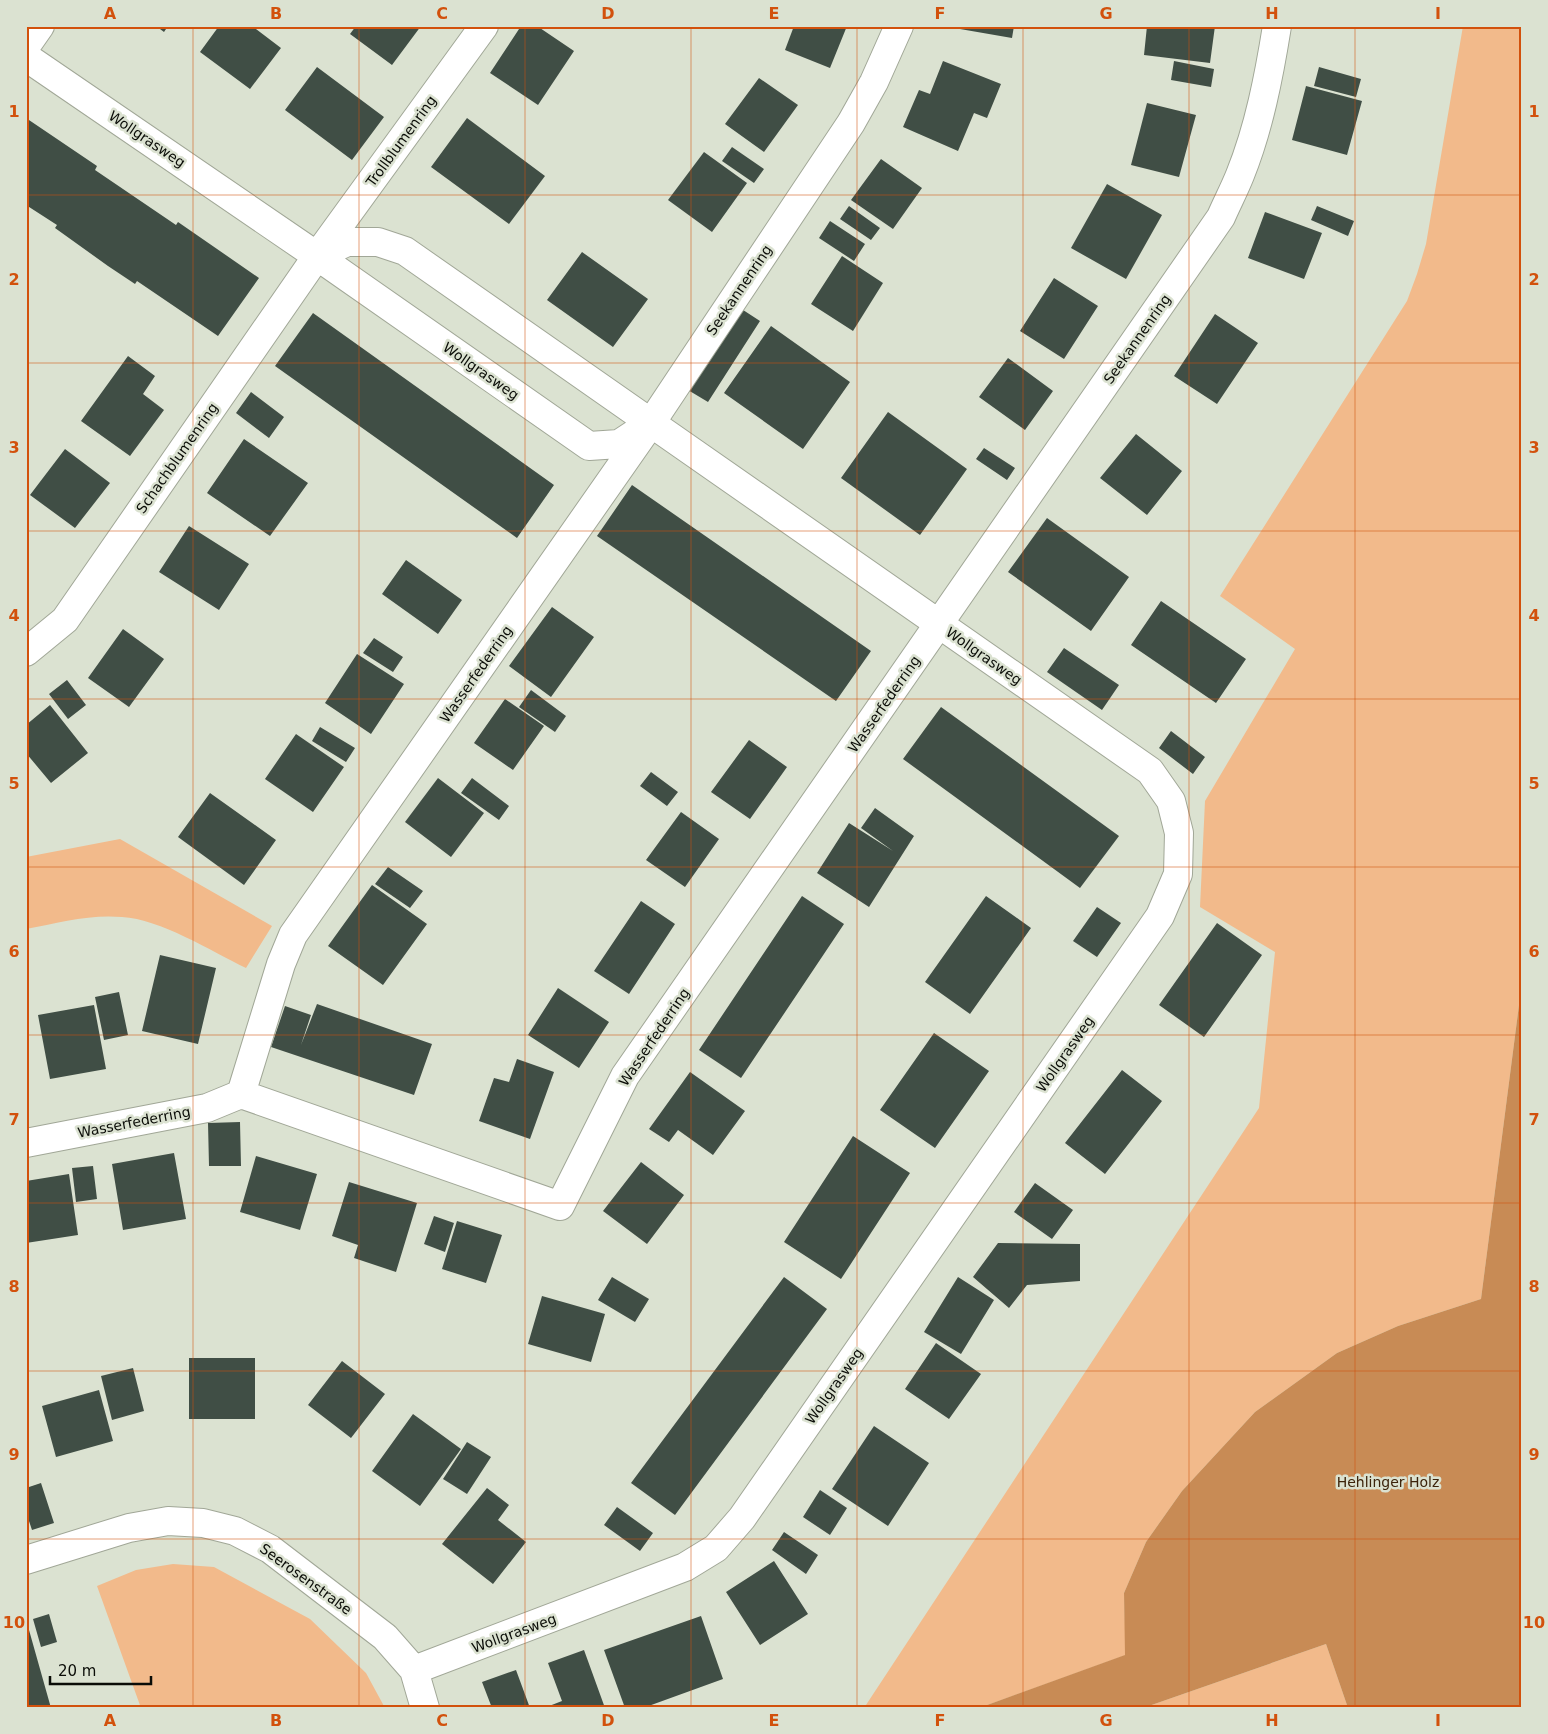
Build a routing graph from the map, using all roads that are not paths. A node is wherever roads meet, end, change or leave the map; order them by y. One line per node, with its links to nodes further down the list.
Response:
1 (40, 26): 5 (street)
2 (484, 26): 7 (street, Trollblumenring)
3 (899, 26): 8 (street, Seekannenring)
4 (1277, 26): 9 (street, Seekannenring)
5 (26, 46)
6 (26, 57): 7 (street, Wollgrasweg)
7 (317, 256): 8 (street, Wollgrasweg); 8 (street, Wollgrasweg); 10 (street, Schachblumenring)
8 (651, 423): 9 (street, Wollgrasweg); 11 (street, Wasserfederring)
9 (939, 625): 11 (street, Wasserfederring); 14 (street, Wollgrasweg)
10 (26, 652)
11 (241, 1094): 12 (street, Wasserfederring)
12 (26, 1143)
13 (26, 1560): 14 (street, Seerosenstraße)
14 (414, 1670): 15 (street, Seerosenstraße)
15 (425, 1708)

